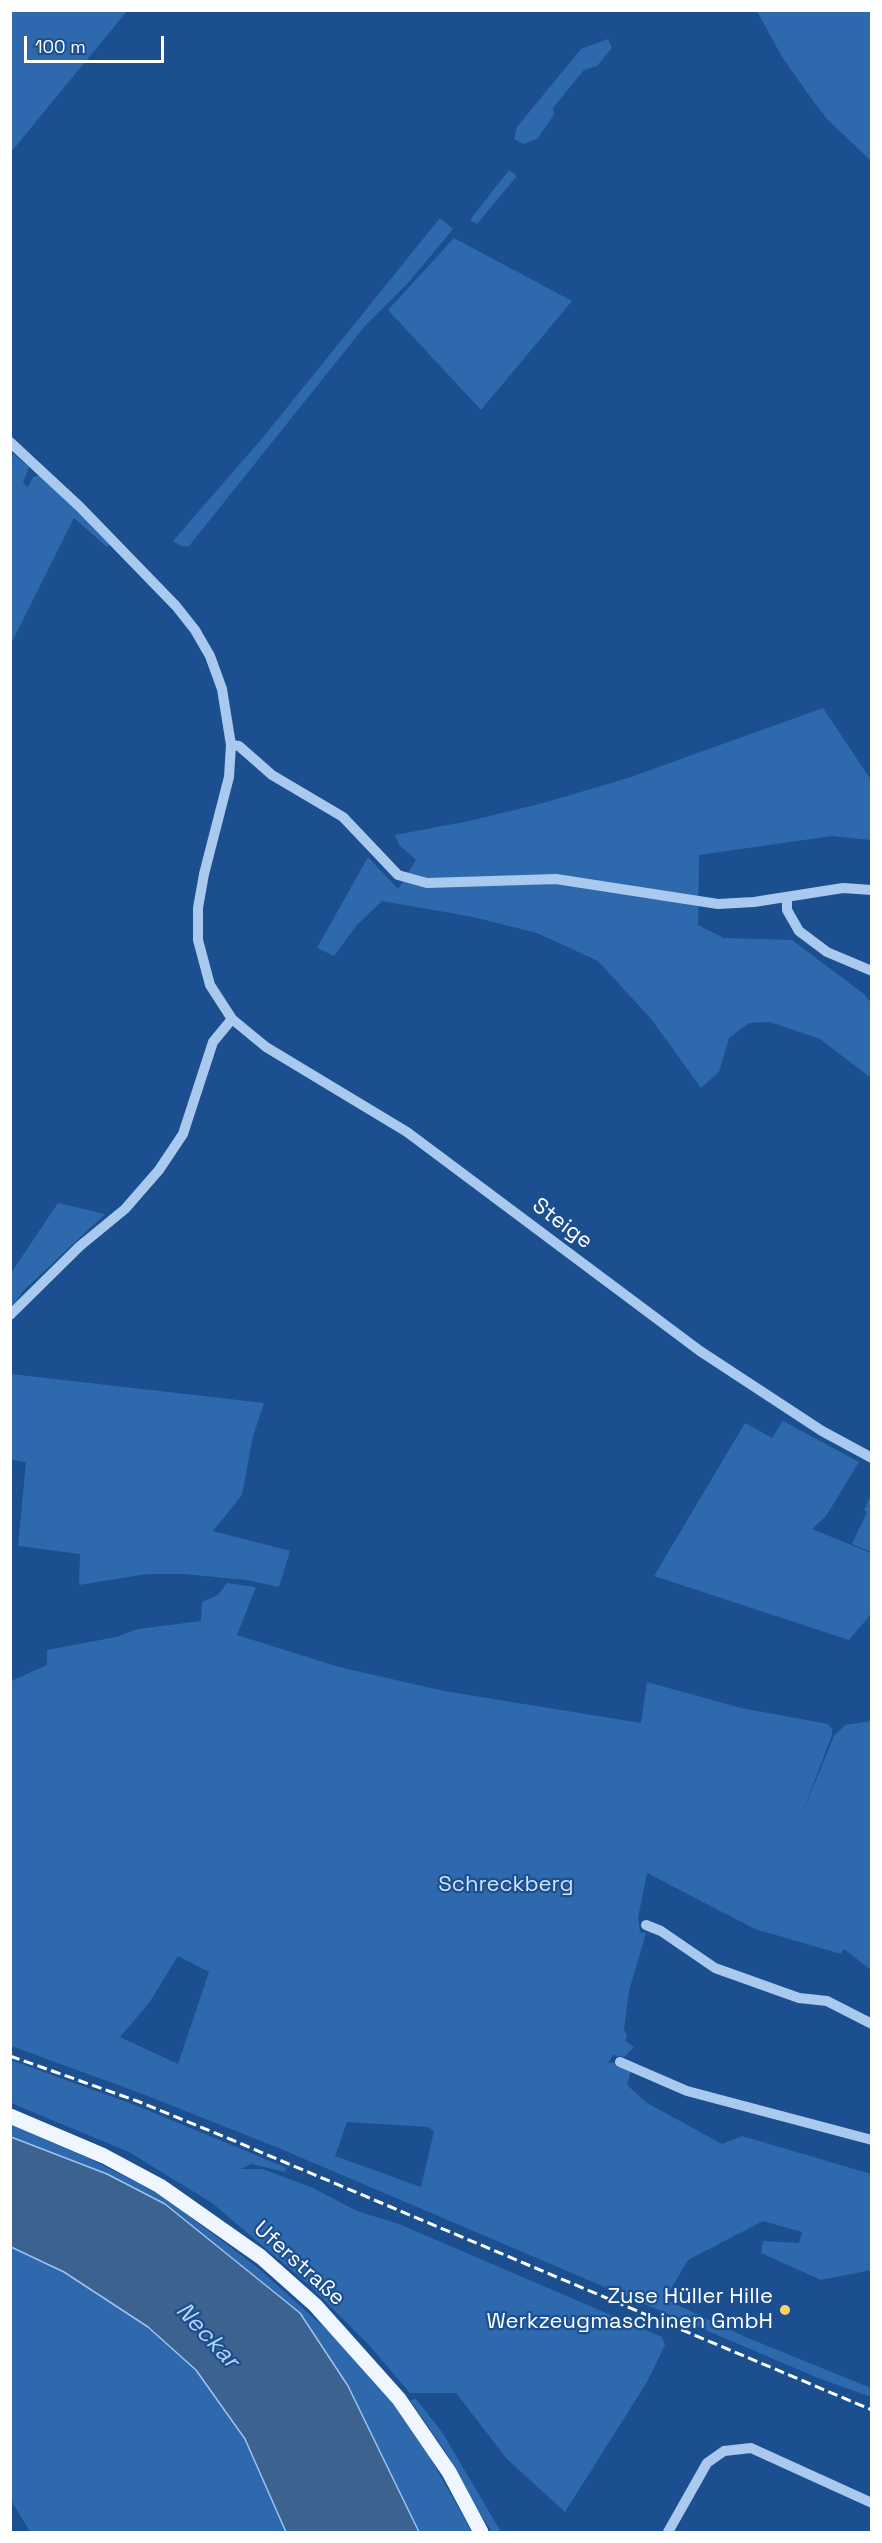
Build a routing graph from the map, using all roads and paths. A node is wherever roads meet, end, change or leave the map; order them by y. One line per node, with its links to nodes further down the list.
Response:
1 (10, 442): 2 (street, Steige)
2 (231, 745): 4 (street); 6 (street, Steige)
3 (872, 890): 4 (street)
4 (787, 897): 5 (street)
5 (872, 971)
6 (231, 1019): 7 (street); 8 (street, Steige)
7 (10, 1315)
8 (872, 1458)
9 (646, 1925): 10 (street)
10 (872, 2024)
11 (620, 2062): 13 (street)
12 (10, 2116): 15 (main road, Uferstraße)
13 (872, 2140)
14 (872, 2503): 16 (street)
15 (481, 2532)
16 (668, 2532)

